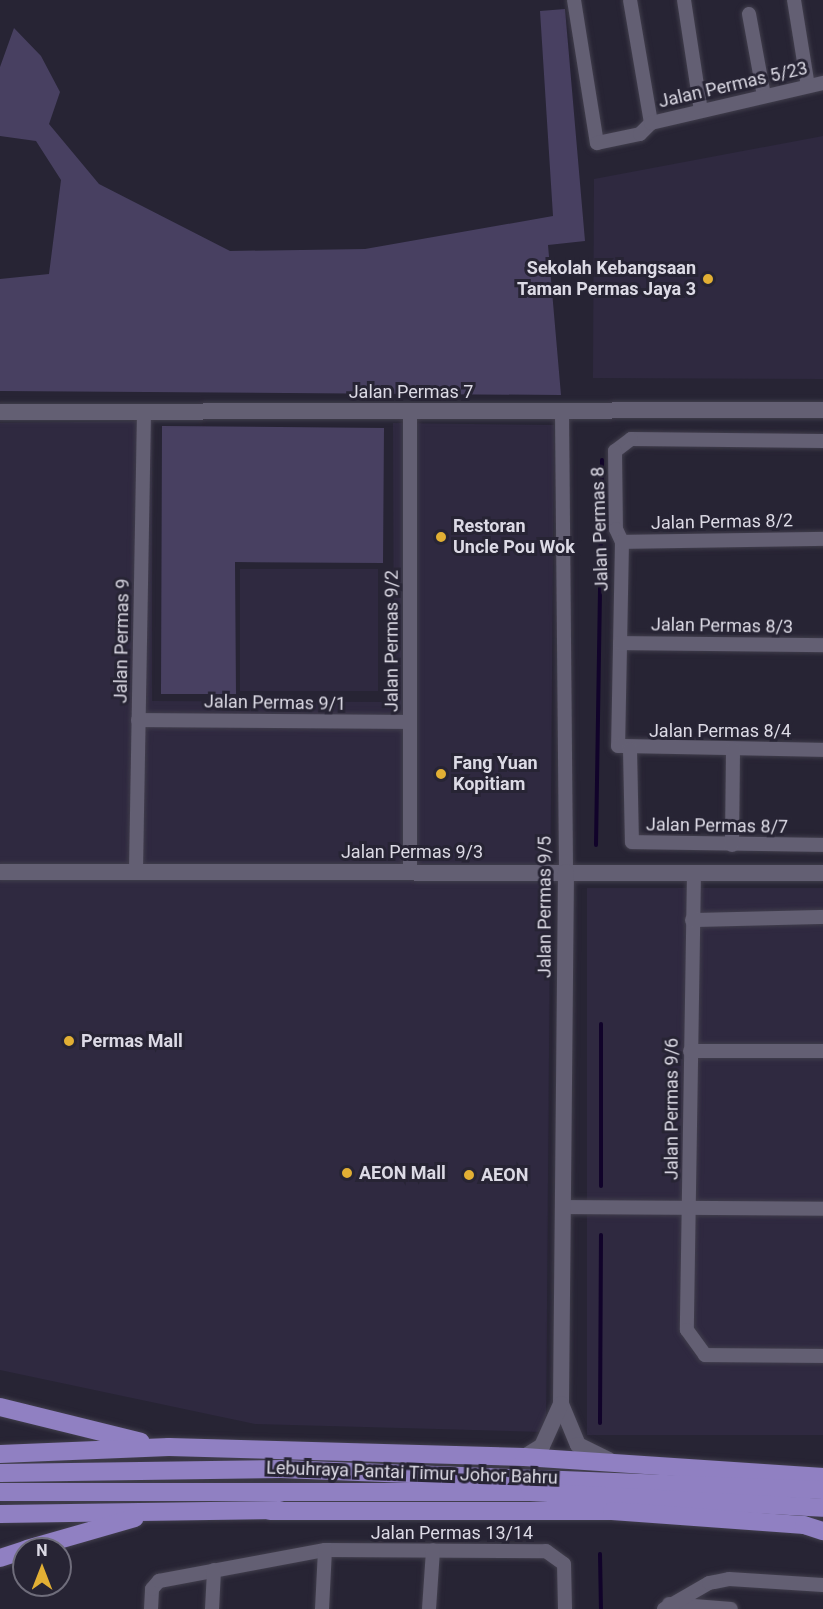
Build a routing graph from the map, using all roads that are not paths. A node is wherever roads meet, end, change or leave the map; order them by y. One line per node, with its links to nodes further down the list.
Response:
1 (574, 0): 10 (street, Jalan Permas 5/23)
2 (630, 0): 10 (street)
3 (684, 0): 9 (street)
4 (794, 0): 7 (street)
5 (749, 14): 8 (street)
6 (823, 83): 7 (street, Jalan Permas 5/23)
7 (808, 86): 8 (street, Jalan Permas 5/23)
8 (764, 96): 9 (street, Jalan Permas 5/23)
9 (701, 111): 10 (street, Jalan Permas 5/23)
10 (651, 123)
11 (823, 410): 13 (street, Jalan Permas 7)
12 (410, 411): 13 (street, Jalan Permas 7); 15 (street, Jalan Permas 7); 22 (street, Jalan Permas 9/2)
13 (562, 411): 31 (street, Jalan Permas 9/5)
14 (0, 412): 15 (street, Jalan Permas 7)
15 (144, 412): 21 (street, Jalan Permas 9)
16 (823, 441): 18 (street, Jalan Permas 8)
17 (823, 539): 18 (street, Jalan Permas 8/2)
18 (622, 542): 19 (street, Jalan Permas 8)
19 (620, 643): 20 (street, Jalan Permas 8/3); 23 (street, Jalan Permas 8)
20 (823, 645)
21 (138, 720): 22 (street, Jalan Permas 9/1); 28 (street, Jalan Permas 9)
22 (410, 722): 29 (street, Jalan Permas 9/2)
23 (624, 748): 24 (street, Jalan Permas 8/4); 26 (street, Jalan Permas 8/7)
24 (733, 749): 25 (street, Jalan Permas 8/4); 26 (street)
25 (823, 750)
26 (732, 845): 27 (street, Jalan Permas 8/7)
27 (823, 845)
28 (136, 870): 29 (street, Jalan Permas 9/3); 30 (street, Jalan Permas 9/3)
29 (410, 871): 31 (street, Jalan Permas 9/3)
30 (0, 872)
31 (566, 872): 32 (street, Jalan Permas 9/3); 38 (street, Jalan Permas 9/5)
32 (694, 872): 33 (street, Jalan Permas 9/3); 35 (street, Jalan Permas 9/6)
33 (823, 873)
34 (823, 917): 35 (street)
35 (692, 920): 36 (street, Jalan Permas 9/6)
36 (690, 1051): 37 (street); 39 (street, Jalan Permas 9/6)
37 (823, 1052)
38 (564, 1207): 39 (street); 42 (street, Jalan Permas 9/5)
39 (689, 1209): 40 (street); 41 (street, Jalan Permas 9/6)
40 (823, 1209)
41 (823, 1356)
42 (561, 1404): 46 (street, Jalan Permas 9/5); 47 (street, Jalan Permas 9/5)
43 (0, 1407): 44 (highway)
44 (168, 1448): 45 (highway); 46 (highway)
45 (0, 1454)
46 (524, 1457): 47 (highway)
47 (615, 1462): 49 (highway)
48 (0, 1473): 50 (highway, Lebuhraya Pantai Timur Johor Bahru)
49 (823, 1477)
50 (823, 1490)
51 (0, 1492): 52 (highway, Lebuhraya Pantai Timur Johor Bahru)
52 (530, 1492): 53 (highway, Lebuhraya Pantai Timur Johor Bahru); 55 (highway)
53 (823, 1508)
54 (160, 1510): 55 (highway); 56 (highway); 58 (highway)
55 (270, 1511): 57 (highway)
56 (0, 1514)
57 (823, 1532)
58 (70, 1537)
59 (325, 1550): 60 (street, Jalan Permas 13/14); 61 (street, Jalan Permas 13/14); 66 (street)
60 (433, 1550): 67 (street); 68 (street, Jalan Permas 13/14)
61 (214, 1570): 64 (street, Jalan Permas 13/14); 65 (street)
62 (823, 1585): 63 (street)
63 (666, 1606): 69 (street)
64 (150, 1609)
65 (212, 1609)
66 (322, 1609)
67 (429, 1609)
68 (565, 1609)
69 (731, 1609)

